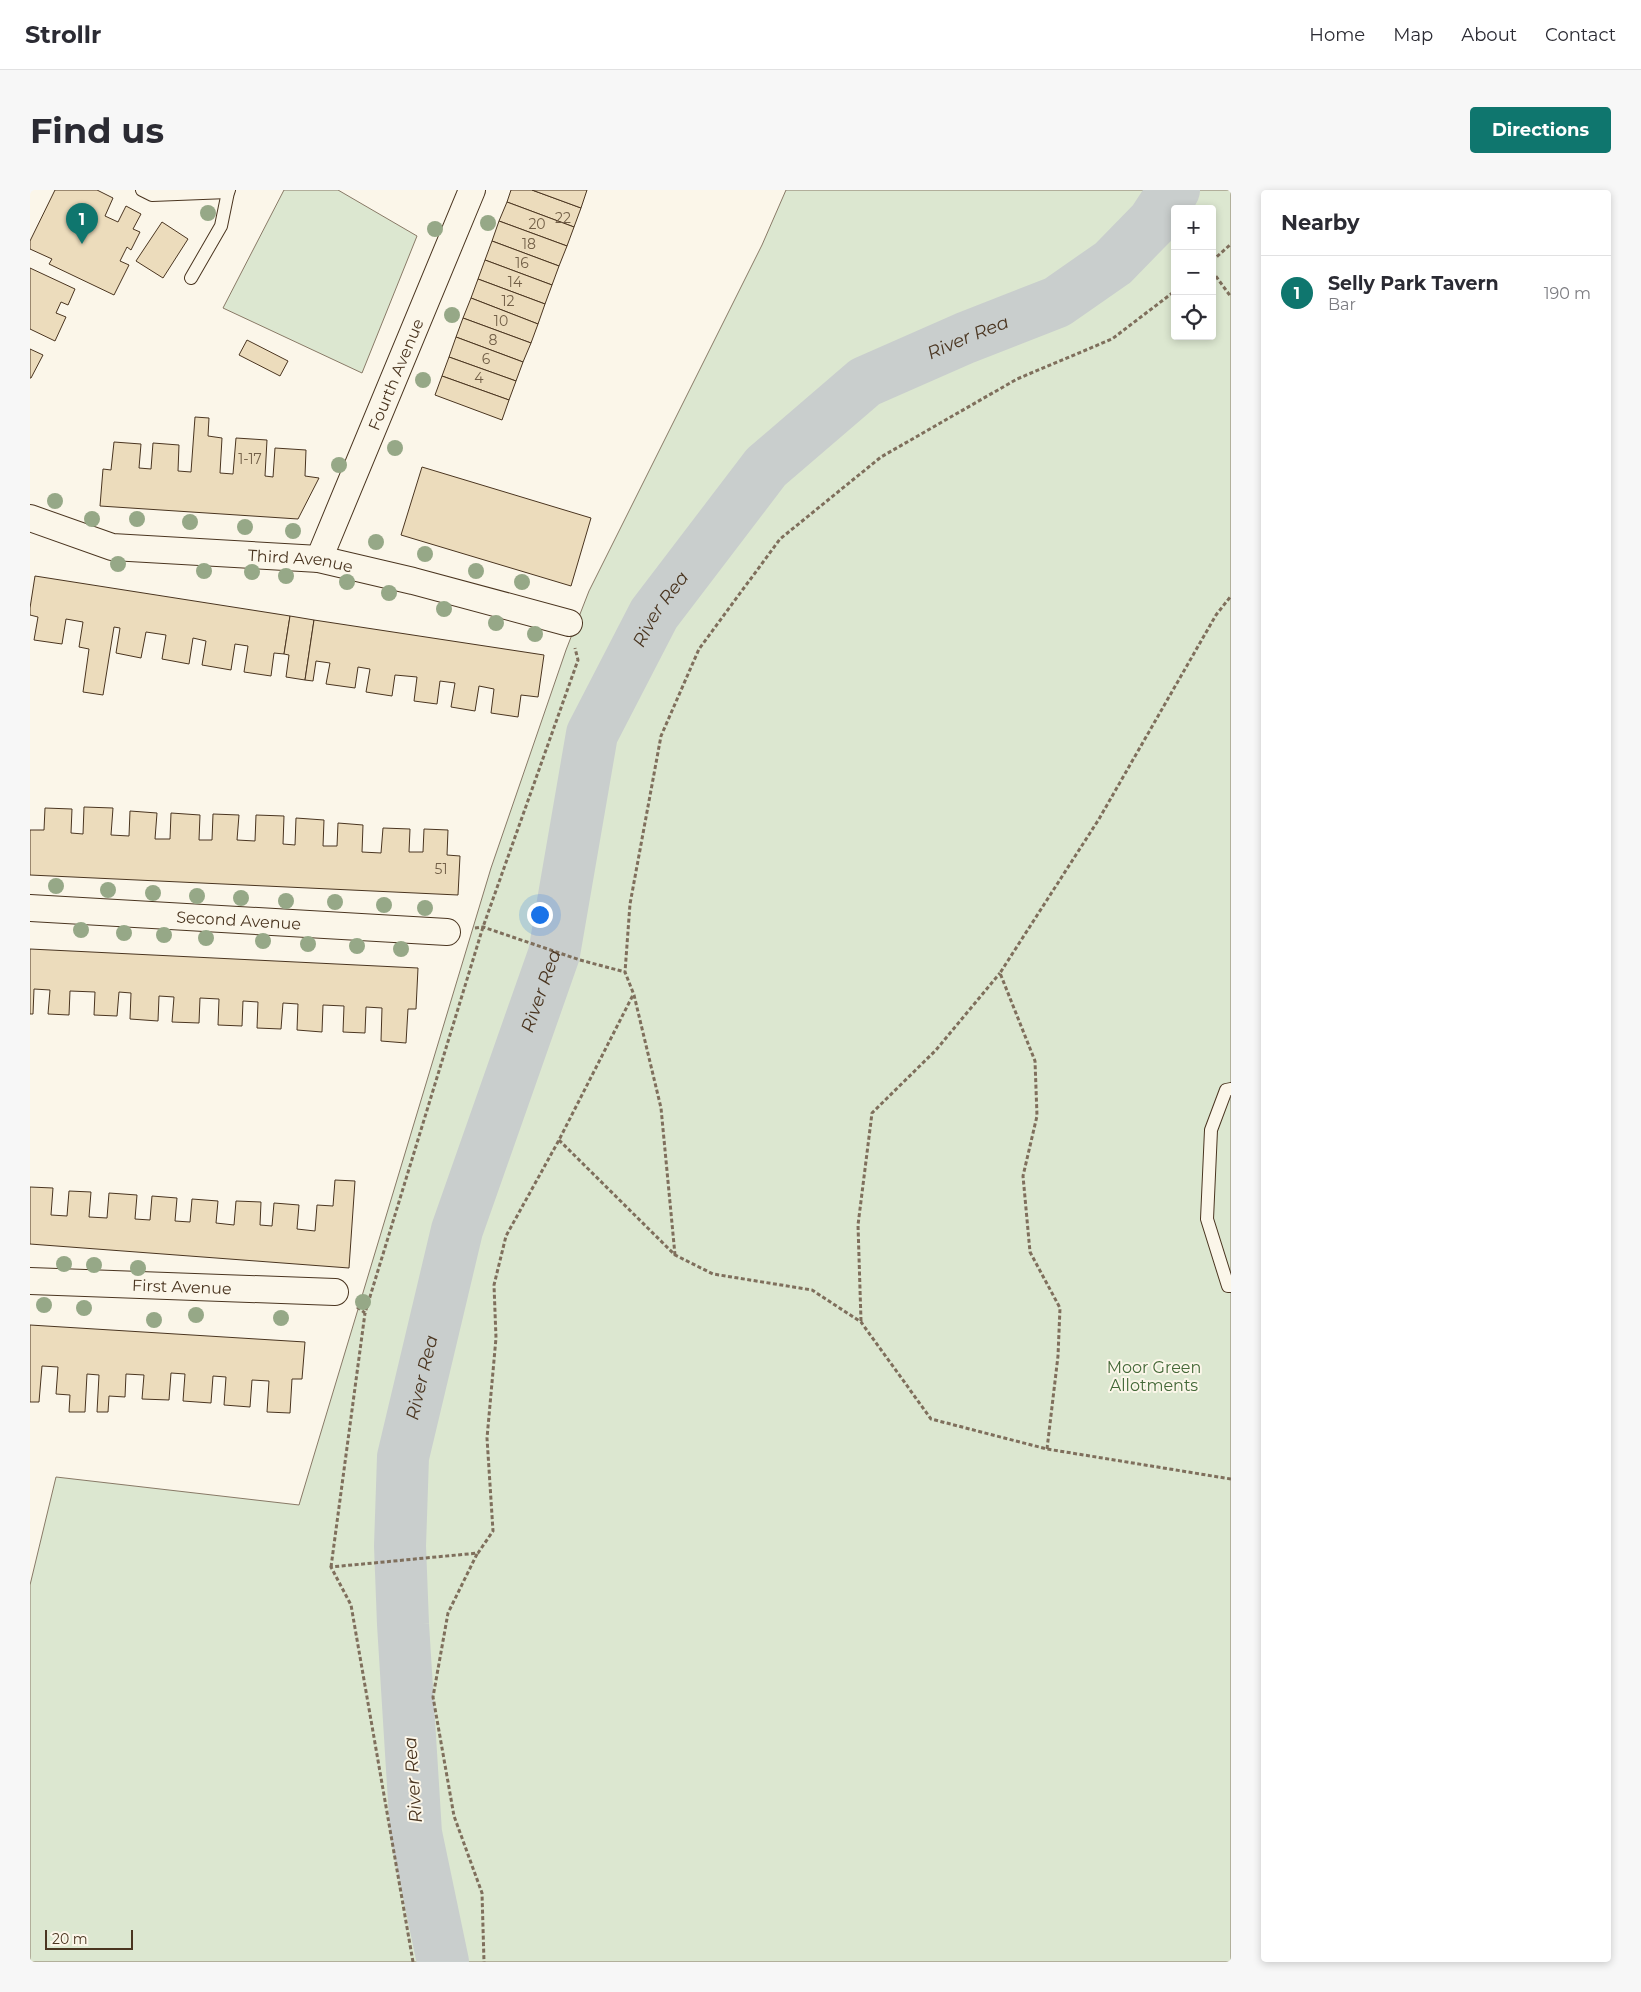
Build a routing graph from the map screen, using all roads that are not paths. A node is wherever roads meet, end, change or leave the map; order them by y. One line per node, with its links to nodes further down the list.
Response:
1 (142, 190): 3 (lane)
2 (472, 190): 6 (street, Fourth Avenue)
3 (229, 191): 4 (lane)
4 (191, 278)
5 (30, 518): 6 (street, Third Avenue)
6 (319, 559): 7 (street, Third Avenue)
7 (569, 624)
8 (30, 908): 9 (street, Second Avenue)
9 (447, 932)
10 (1231, 1090): 12 (lane)
11 (30, 1281): 13 (street, First Avenue)
12 (1231, 1286)
13 (336, 1292)

